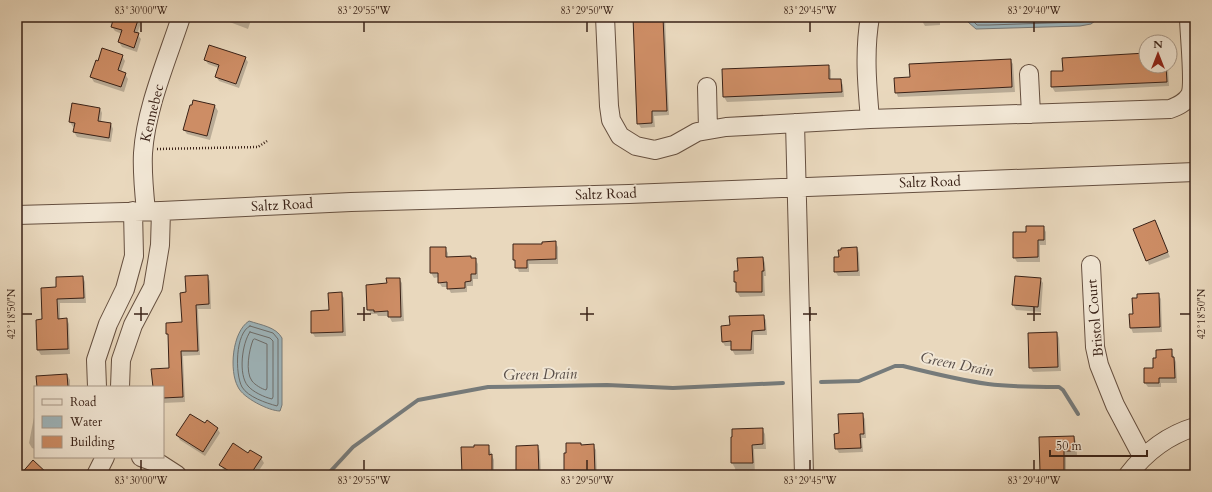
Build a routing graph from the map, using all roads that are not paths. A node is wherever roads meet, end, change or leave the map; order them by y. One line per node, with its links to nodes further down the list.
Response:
1 (181, 17): 13 (street, Kennebec)
2 (605, 17): 10 (street)
3 (870, 17): 8 (street)
4 (1191, 26): 7 (street)
5 (1030, 74): 7 (street)
6 (707, 87): 10 (street)
7 (1031, 114): 8 (street)
8 (870, 120): 9 (street)
9 (795, 123): 10 (street); 12 (street)
10 (708, 130)
11 (1195, 172): 12 (street, Saltz Road)
12 (796, 188): 13 (street, Saltz Road); 26 (street)
13 (146, 211): 14 (street, Saltz Road); 16 (street); 17 (street)
14 (17, 215)
15 (1091, 265): 23 (street, Bristol Court)
16 (96, 360): 17 (street); 18 (street)
17 (120, 360): 19 (street)
18 (97, 386)
19 (120, 386)
20 (1195, 427): 23 (street)
21 (104, 458): 24 (street)
22 (144, 458): 25 (street)
23 (1143, 458): 27 (street)
24 (96, 475)
25 (177, 475)
26 (804, 475)
27 (1128, 475)

